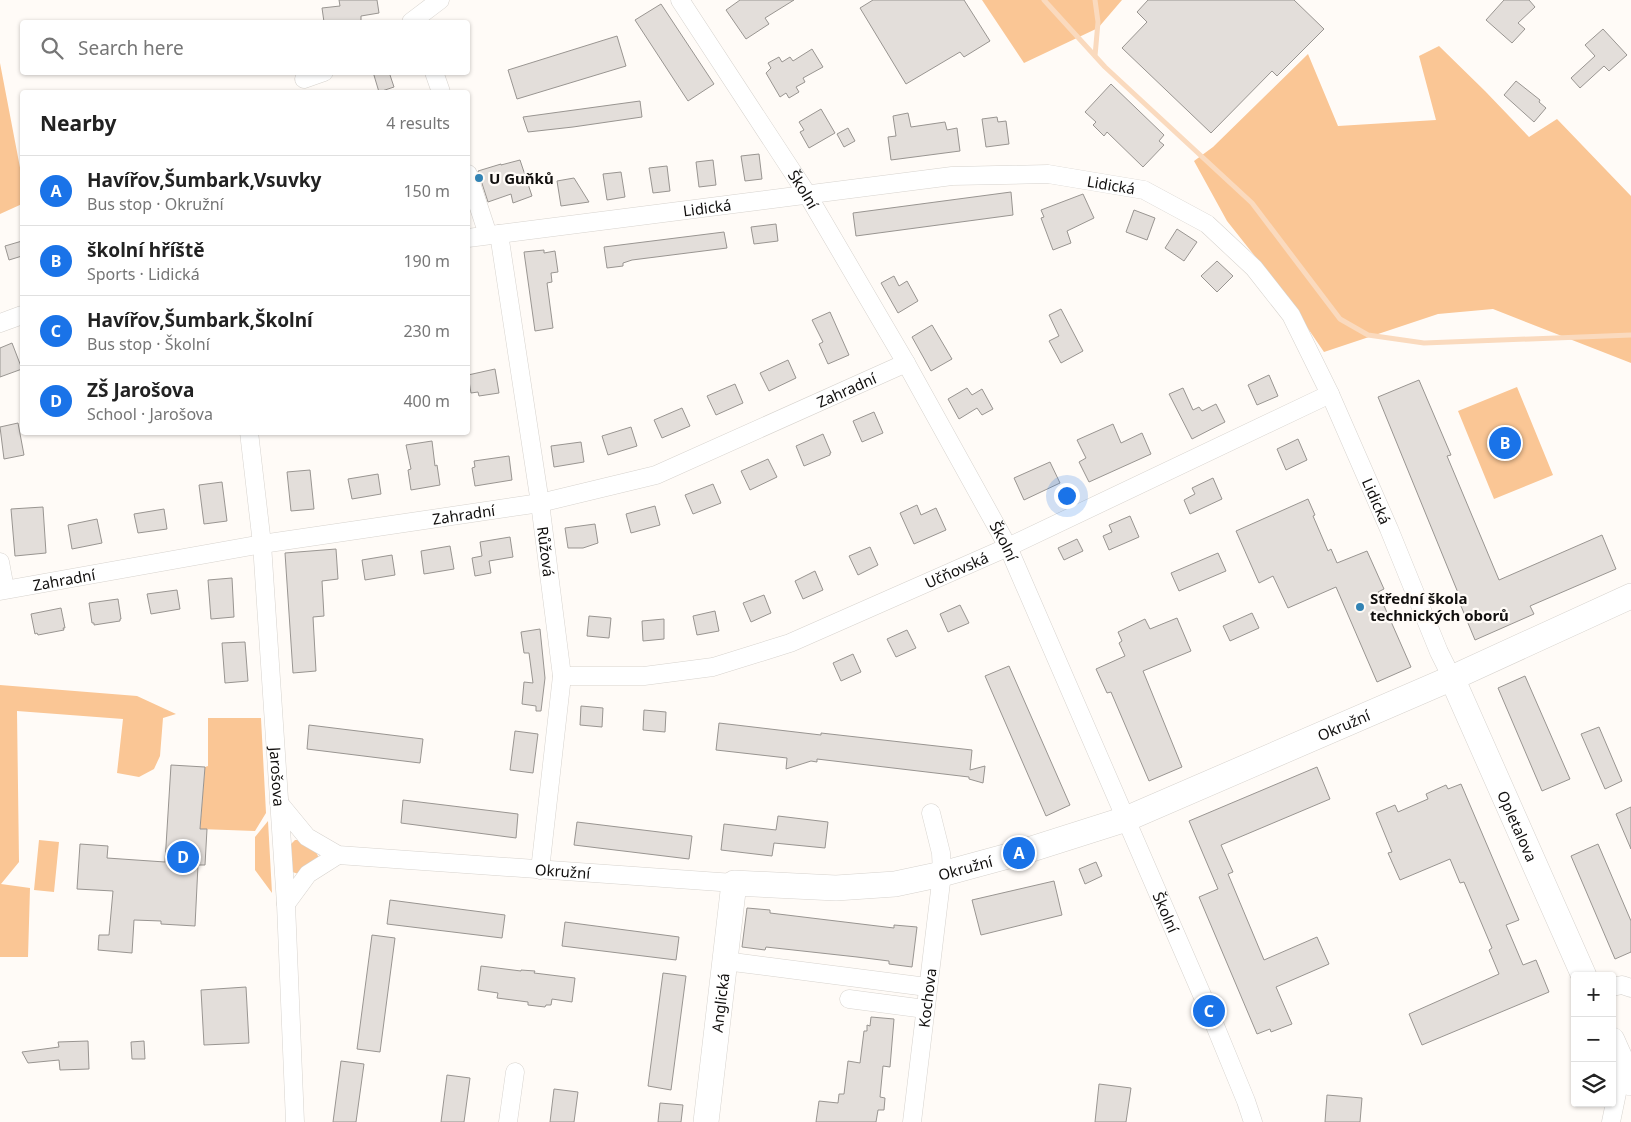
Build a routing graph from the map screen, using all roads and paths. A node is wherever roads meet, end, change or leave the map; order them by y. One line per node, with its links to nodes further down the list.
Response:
1 (440, 0): 3 (street)
2 (680, 0): 9 (street, Školní)
3 (416, 20)
4 (315, 75): 6 (street)
5 (435, 75): 7 (street)
6 (304, 79)
7 (439, 90)
8 (470, 179): 10 (street)
9 (807, 194): 10 (street, Lidická); 14 (street, Školní); 15 (street, Lidická)
10 (493, 235): 11 (street, Lidická); 17 (street, Růžová)
11 (470, 238)
12 (20, 316): 13 (street)
13 (0, 323)
14 (906, 363): 17 (street, Zahradní); 19 (street, Školní)
15 (1330, 394): 19 (street, Učňovská); 24 (street, Lidická)
16 (249, 435): 18 (street, Jarošova)
17 (540, 502): 18 (street, Zahradní); 23 (street, Růžová)
18 (262, 544): 21 (street, Zahradní); 25 (street, Jarošova)
19 (1008, 547): 23 (street, Učňovská); 27 (street, Školní)
20 (0, 562): 21 (street)
21 (3, 590)
22 (1631, 596): 24 (street, Okružní)
23 (562, 676): 29 (street, Růžová)
24 (1452, 678): 27 (street, Okružní); 34 (street, Opletalova)
25 (278, 802): 28 (street, Okružní); 32 (street, Jarošova)
26 (931, 813): 30 (street, Kochova)
27 (1126, 819): 30 (street, Okružní); 47 (street, Školní)
28 (338, 855): 29 (street, Okružní); 32 (street)
29 (540, 870): 31 (street, Okružní)
30 (942, 874): 31 (street, Okružní); 36 (street, Kochova)
31 (734, 883): 33 (street, Anglická)
32 (286, 904): 43 (street, Jarošova)
33 (725, 961): 36 (street); 45 (street, Anglická)
34 (1582, 972)
35 (1616, 986): 37 (street)
36 (927, 987): 39 (street, Kochova)
37 (1631, 988)
38 (849, 1000): 39 (street)
39 (925, 1009): 46 (street, Kochova)
40 (1616, 1049): 42 (street)
41 (515, 1072): 44 (street)
42 (1627, 1074): 48 (street)
43 (295, 1122)
44 (508, 1122)
45 (706, 1122)
46 (912, 1122)
47 (1253, 1122)
48 (1611, 1122)

